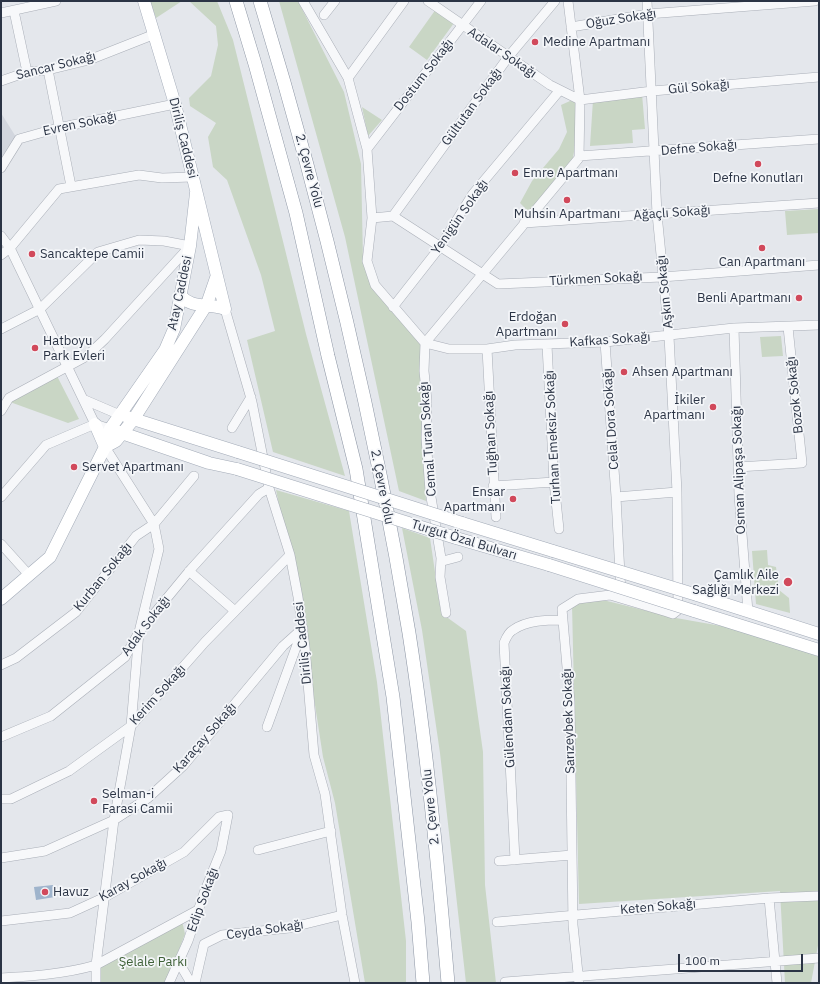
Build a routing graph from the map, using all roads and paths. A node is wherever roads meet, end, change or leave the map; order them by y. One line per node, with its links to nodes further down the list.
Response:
1 (56, 1): 14 (street)
2 (144, 1): 20 (main road, Diriliş Caddesi)
3 (236, 1): 141 (highway, 2. Çevre Yolu)
4 (260, 1): 142 (highway, 2. Çevre Yolu)
5 (303, 1): 25 (street)
6 (335, 1): 17 (street)
7 (404, 1): 25 (street)
8 (428, 1): 18 (street, Adalar Sokağı)
9 (481, 1): 18 (street, Dostum Sokağı)
10 (555, 1): 21 (street, Gültutan Sokağı)
11 (568, 1): 19 (street)
12 (647, 1): 16 (street, Aşkın Sokağı)
13 (815, 1): 16 (street, Oğuz Sokağı)
14 (14, 11): 15 (street); 23 (street)
15 (1, 13)
16 (648, 14): 19 (street, Oğuz Sokağı); 28 (street, Aşkın Sokağı)
17 (324, 15)
18 (463, 26): 21 (street, Adalar Sokağı); 33 (street, Dostum Sokağı)
19 (571, 27): 29 (street)
20 (155, 34): 22 (street, Sancar Sokağı); 30 (main road, Diriliş Caddesi)
21 (509, 56): 27 (street, Adalar Sokağı); 42 (street, Gültutan Sokağı)
22 (48, 70): 23 (street, Sancar Sokağı); 31 (street)
23 (27, 72): 26 (street, Sancar Sokağı)
24 (819, 77): 28 (street, Gül Sokağı)
25 (348, 78): 33 (street)
26 (1, 81)
27 (560, 90): 29 (street, Adalar Sokağı); 47 (street, Yenigün Sokağı)
28 (652, 91): 29 (street, Gül Sokağı); 34 (street, Aşkın Sokağı)
29 (580, 100): 35 (street)
30 (175, 104): 31 (street, Evren Sokağı); 37 (main road, Diriliş Caddesi)
31 (58, 128): 36 (street, Evren Sokağı); 38 (street)
32 (819, 139): 34 (street, Defne Sokağı)
33 (367, 149): 43 (street)
34 (654, 152): 35 (street, Defne Sokağı); 41 (street, Aşkın Sokağı)
35 (579, 156): 44 (street)
36 (1, 168)
37 (192, 177): 38 (street); 39 (main road, Diriliş Caddesi)
38 (71, 186): 48 (street)
39 (196, 193): 46 (main road, Atay Caddesi); 49 (main road, Diriliş Caddesi)
40 (819, 203): 41 (street, Ağaçlı Sokağı)
41 (657, 214): 44 (street, Ağaçlı Sokağı); 54 (street, Aşkın Sokağı)
42 (393, 216): 43 (street); 47 (street, Türkmen Sokağı)
43 (372, 218): 57 (street)
44 (524, 223): 52 (street)
45 (1, 236): 48 (street)
46 (190, 246): 49 (main road); 55 (main road, Atay Caddesi); 58 (street); 69 (street)
47 (440, 247): 52 (street, Türkmen Sokağı); 57 (street, Yenigün Sokağı)
48 (10, 248): 50 (street); 58 (street)
49 (210, 248): 53 (main road, Diriliş Caddesi)
50 (1, 254)
51 (819, 265): 54 (street, Türkmen Sokağı)
52 (482, 274): 54 (street, Türkmen Sokağı); 66 (street)
53 (217, 276): 56 (main road, Atay Caddesi); 59 (main road, Diriliş Caddesi)
54 (662, 276): 64 (street, Aşkın Sokağı)
55 (180, 295): 56 (main road); 73 (main road, Atay Caddesi)
56 (207, 304): 59 (main road); 74 (main road, Atay Caddesi)
57 (393, 307): 66 (street)
58 (40, 309): 63 (street); 69 (street)
59 (225, 309): 70 (street, Diriliş Caddesi)
60 (819, 325): 61 (street, Kafkas Sokağı)
61 (788, 327): 62 (street, Kafkas Sokağı); 80 (street, Bozok Sokağı)
62 (734, 328): 64 (street, Kafkas Sokağı); 80 (street, Osman Alipaşa Sokağı)
63 (1, 329)
64 (669, 336): 65 (street, Kafkas Sokağı); 85 (street, Aşkın Sokağı)
65 (605, 342): 67 (street, Kafkas Sokağı); 87 (street, Celal Dora Sokağı)
66 (425, 343): 68 (street, Kafkas Sokağı); 94 (street, Cemal Turan Sokağı)
67 (548, 345): 68 (street, Kafkas Sokağı); 82 (street, Turhan Emeksiz Sokağı)
68 (487, 349): 83 (street, Tuğhan Sokağı)
69 (68, 365): 71 (street); 72 (street)
70 (251, 397): 76 (street); 84 (street, Diriliş Caddesi)
71 (85, 400): 73 (street); 75 (street)
72 (1, 411)
73 (120, 414): 74 (main road, Turgut Özal Bulvarı); 77 (main road, Atay Caddesi)
74 (132, 420): 78 (main road, Atay Caddesi); 101 (main road, Turgut Özal Bulvarı, bridge)
75 (95, 424): 77 (street); 79 (main road); 86 (street)
76 (232, 428)
77 (110, 429): 78 (main road, Turgut Özal Bulvarı); 79 (main road, Atay Caddesi)
78 (123, 433): 79 (main road, Atay Caddesi); 107 (main road, Turgut Özal Bulvarı, bridge)
79 (106, 447): 89 (street); 96 (main road, Atay Caddesi)
80 (738, 467): 101 (street, Osman Alipaşa Sokağı)
81 (194, 476): 89 (street, Kurban Sokağı)
82 (554, 482): 83 (street); 90 (street, Turhan Emeksiz Sokağı)
83 (493, 486): 88 (street, Tuğhan Sokağı)
84 (269, 488): 92 (street, Diriliş Caddesi); 95 (street, Adak Sokağı)
85 (677, 492): 87 (street); 97 (street, Aşkın Sokağı)
86 (1, 497)
87 (616, 497): 99 (street, Celal Dora Sokağı)
88 (496, 517)
89 (154, 524): 105 (street); 108 (street, Kurban Sokağı)
90 (559, 529)
91 (1, 544): 96 (street)
92 (290, 555): 100 (street, Kerim Sokağı); 104 (street, Diriliş Caddesi)
93 (458, 557): 94 (street)
94 (441, 558): 102 (street, Cemal Turan Sokağı)
95 (189, 571): 100 (street); 105 (street, Adak Sokağı)
96 (29, 575): 98 (main road, Atay Caddesi)
97 (679, 584): 99 (street, Sarızeybek Sokağı)
98 (1, 598)
99 (621, 598): 103 (street, Sarızeybek Sokağı)
100 (235, 611): 109 (street, Kerim Sokağı)
101 (748, 612): 106 (main road, Turgut Özal Bulvarı)
102 (446, 613)
103 (563, 620): 117 (street, Sarızeybek Sokağı); 119 (street, Gülendam Sokağı)
104 (303, 628): 110 (street); 114 (street, Karaçay Sokağı); 115 (street, Diriliş Caddesi)
105 (139, 632): 109 (street); 111 (street, Adak Sokağı)
106 (819, 634)
107 (819, 650)
108 (1, 665)
109 (131, 726): 112 (street, Kerim Sokağı); 114 (street)
110 (267, 727)
111 (1, 737)
112 (1, 799)
113 (228, 815): 122 (street, Karay Sokağı); 124 (street, Edip Sokağı)
114 (114, 820): 118 (street, Karaçay Sokağı); 122 (street)
115 (331, 831): 116 (street); 126 (street, Diriliş Caddesi)
116 (258, 850)
117 (572, 855): 119 (street); 125 (street, Sarızeybek Sokağı)
118 (1, 858)
119 (515, 860): 120 (street)
120 (499, 861)
121 (819, 896): 123 (street, Keten Sokağı)
122 (104, 897): 127 (street, Karay Sokağı); 132 (street)
123 (769, 898): 125 (street, Keten Sokağı); 131 (street)
124 (198, 910): 130 (street, Edip Sokağı); 132 (street)
125 (572, 914): 128 (street, Keten Sokağı); 134 (street, Sarızeybek Sokağı)
126 (342, 915): 139 (street, Ceyda Sokağı); 140 (street, Diriliş Caddesi)
127 (1, 921)
128 (497, 922)
129 (819, 958): 131 (street)
130 (178, 961): 137 (street, Edip Sokağı); 138 (street)
131 (775, 961): 134 (street); 143 (street)
132 (96, 965): 133 (street); 136 (street)
133 (1, 978)
134 (578, 979): 135 (street)
135 (505, 982)
136 (96, 983)
137 (169, 983)
138 (191, 983)
139 (195, 983)
140 (356, 983)
141 (423, 983)
142 (448, 983)
143 (777, 983)

